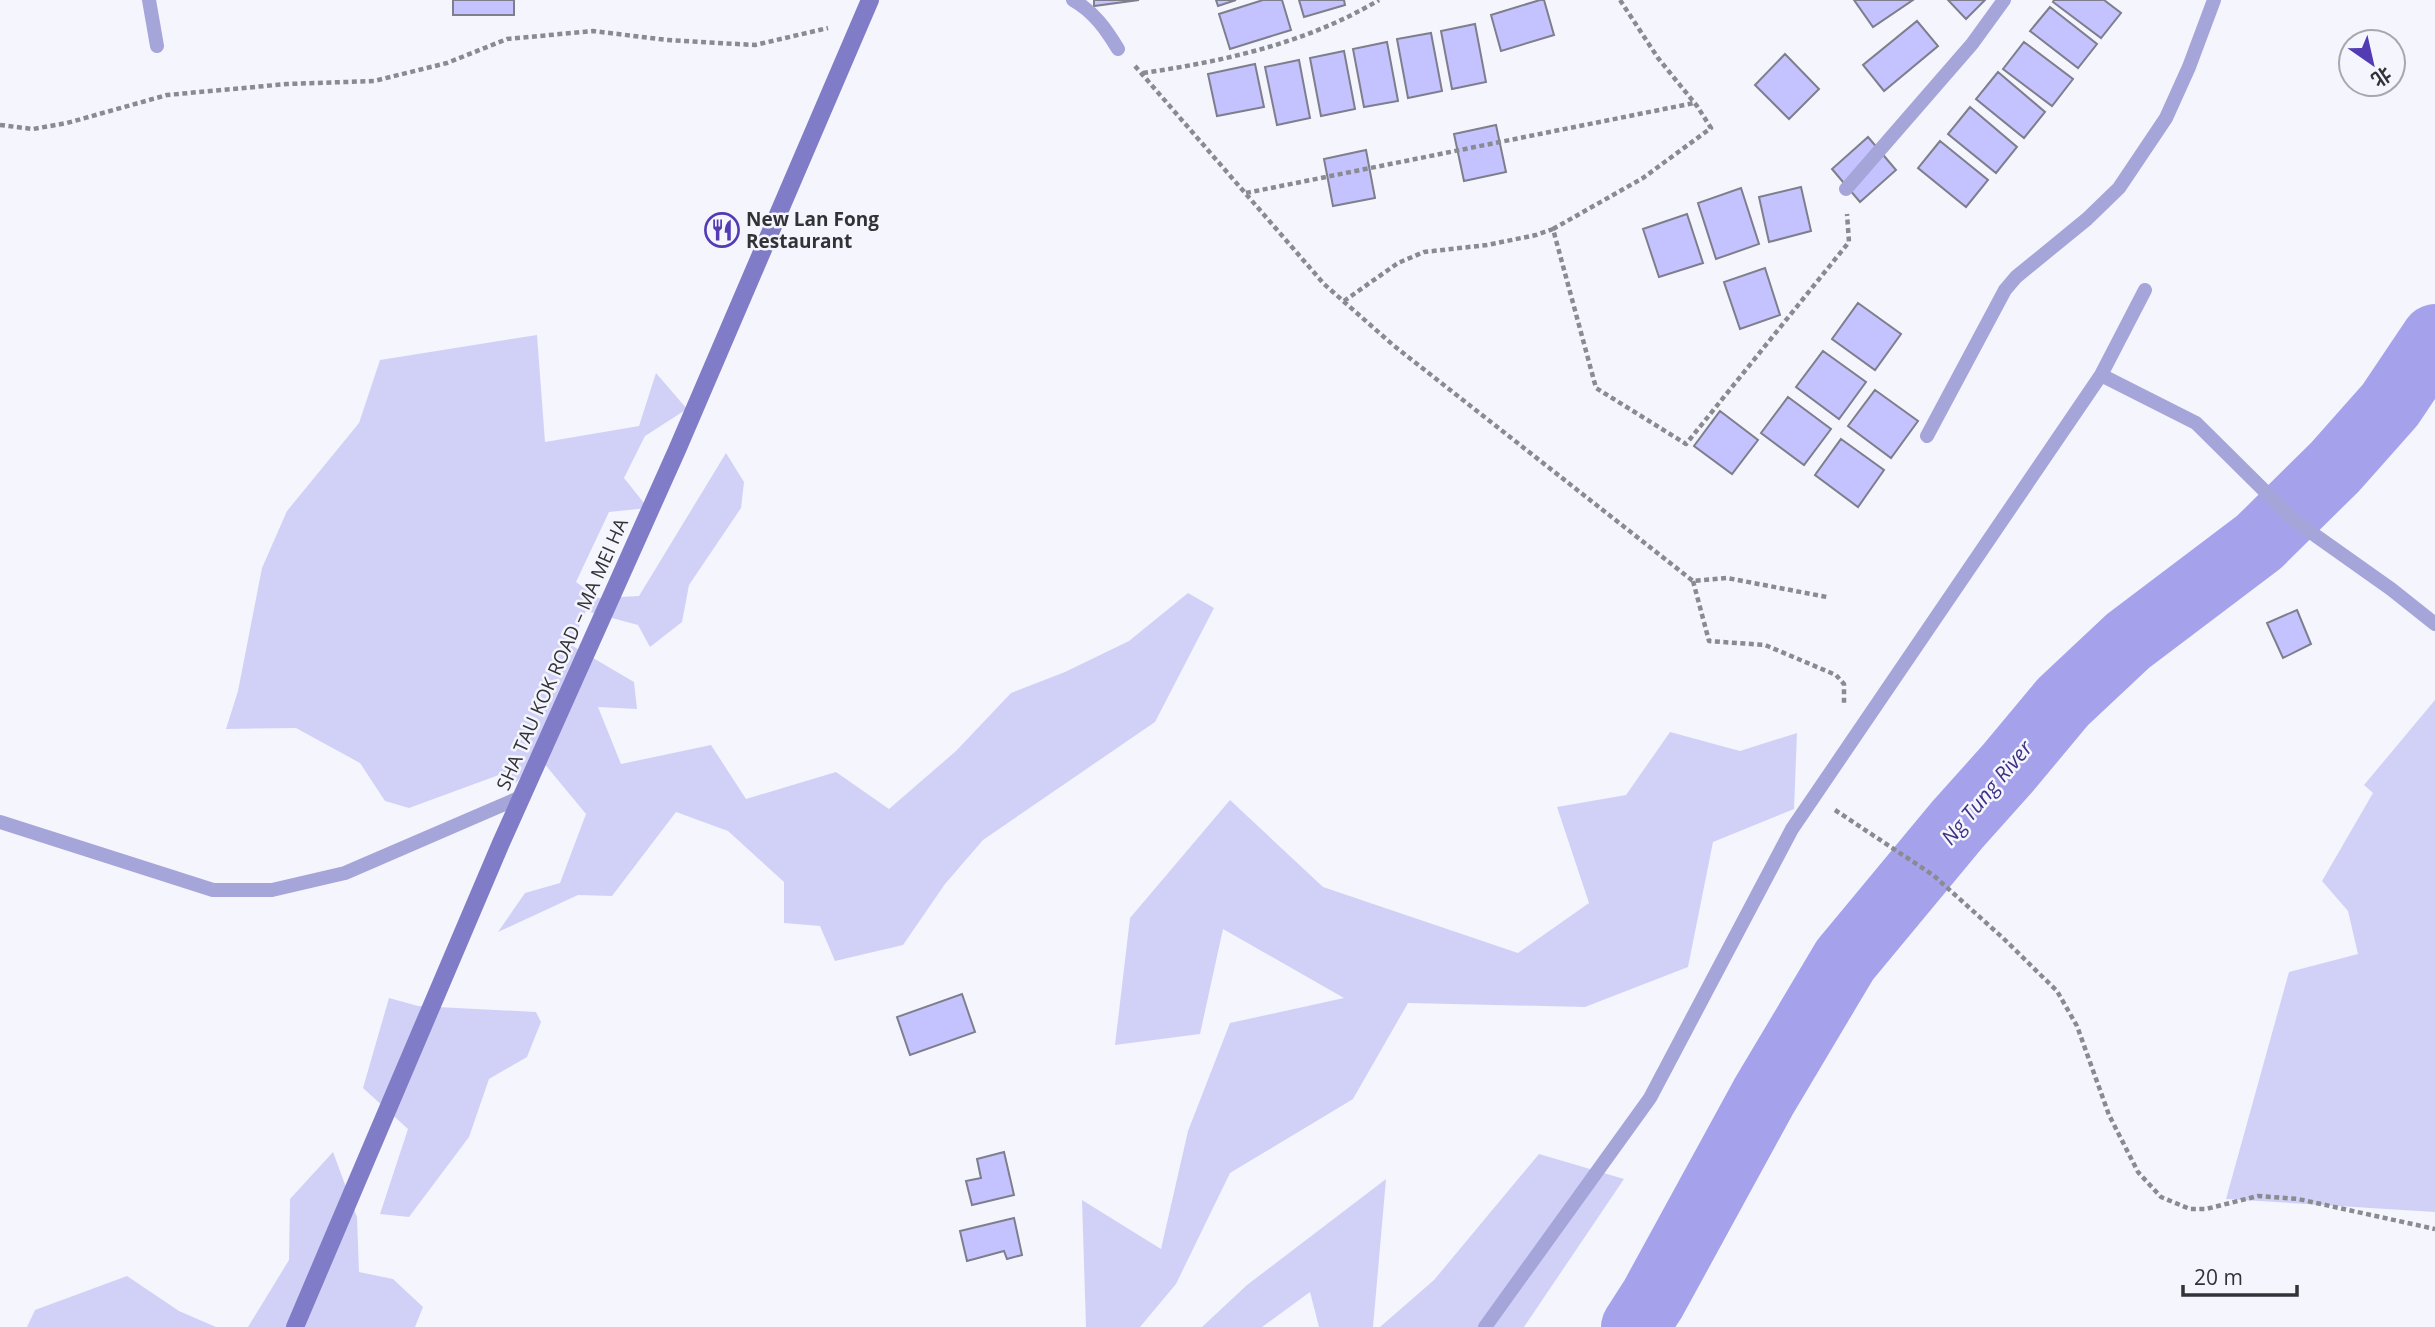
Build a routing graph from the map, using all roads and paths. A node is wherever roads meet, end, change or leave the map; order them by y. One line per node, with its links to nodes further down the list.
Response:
1 (149, 0): 9 (lane)
2 (870, 0): 26 (main road, SHA TAU KOK ROAD – MA MEI HA)
3 (1073, 0): 10 (lane)
4 (1379, 0): 11 (path)
5 (1620, 0): 12 (path)
6 (2004, 0): 14 (lane)
7 (2214, 0): 20 (lane)
8 (828, 28): 13 (path)
9 (157, 46)
10 (1118, 49): 11 (path)
11 (1143, 74): 15 (path)
12 (1694, 103): 15 (path); 16 (path)
13 (0, 125)
14 (1846, 189): 16 (path)
15 (1246, 193): 18 (path)
16 (1553, 229): 18 (path)
17 (2145, 290): 19 (lane)
18 (1344, 301): 21 (path)
19 (2101, 375): 23 (lane); 24 (lane)
20 (1927, 436)
21 (1693, 581): 22 (path); 24 (path)
22 (1827, 597)
23 (2435, 624)
24 (1856, 734): 25 (lane)
25 (1814, 796): 28 (path); 30 (lane)
26 (521, 797): 27 (lane); 29 (main road, SHA TAU KOK ROAD – MA MEI HA)
27 (0, 822)
28 (2435, 1229)
29 (295, 1327)
30 (1485, 1327)

